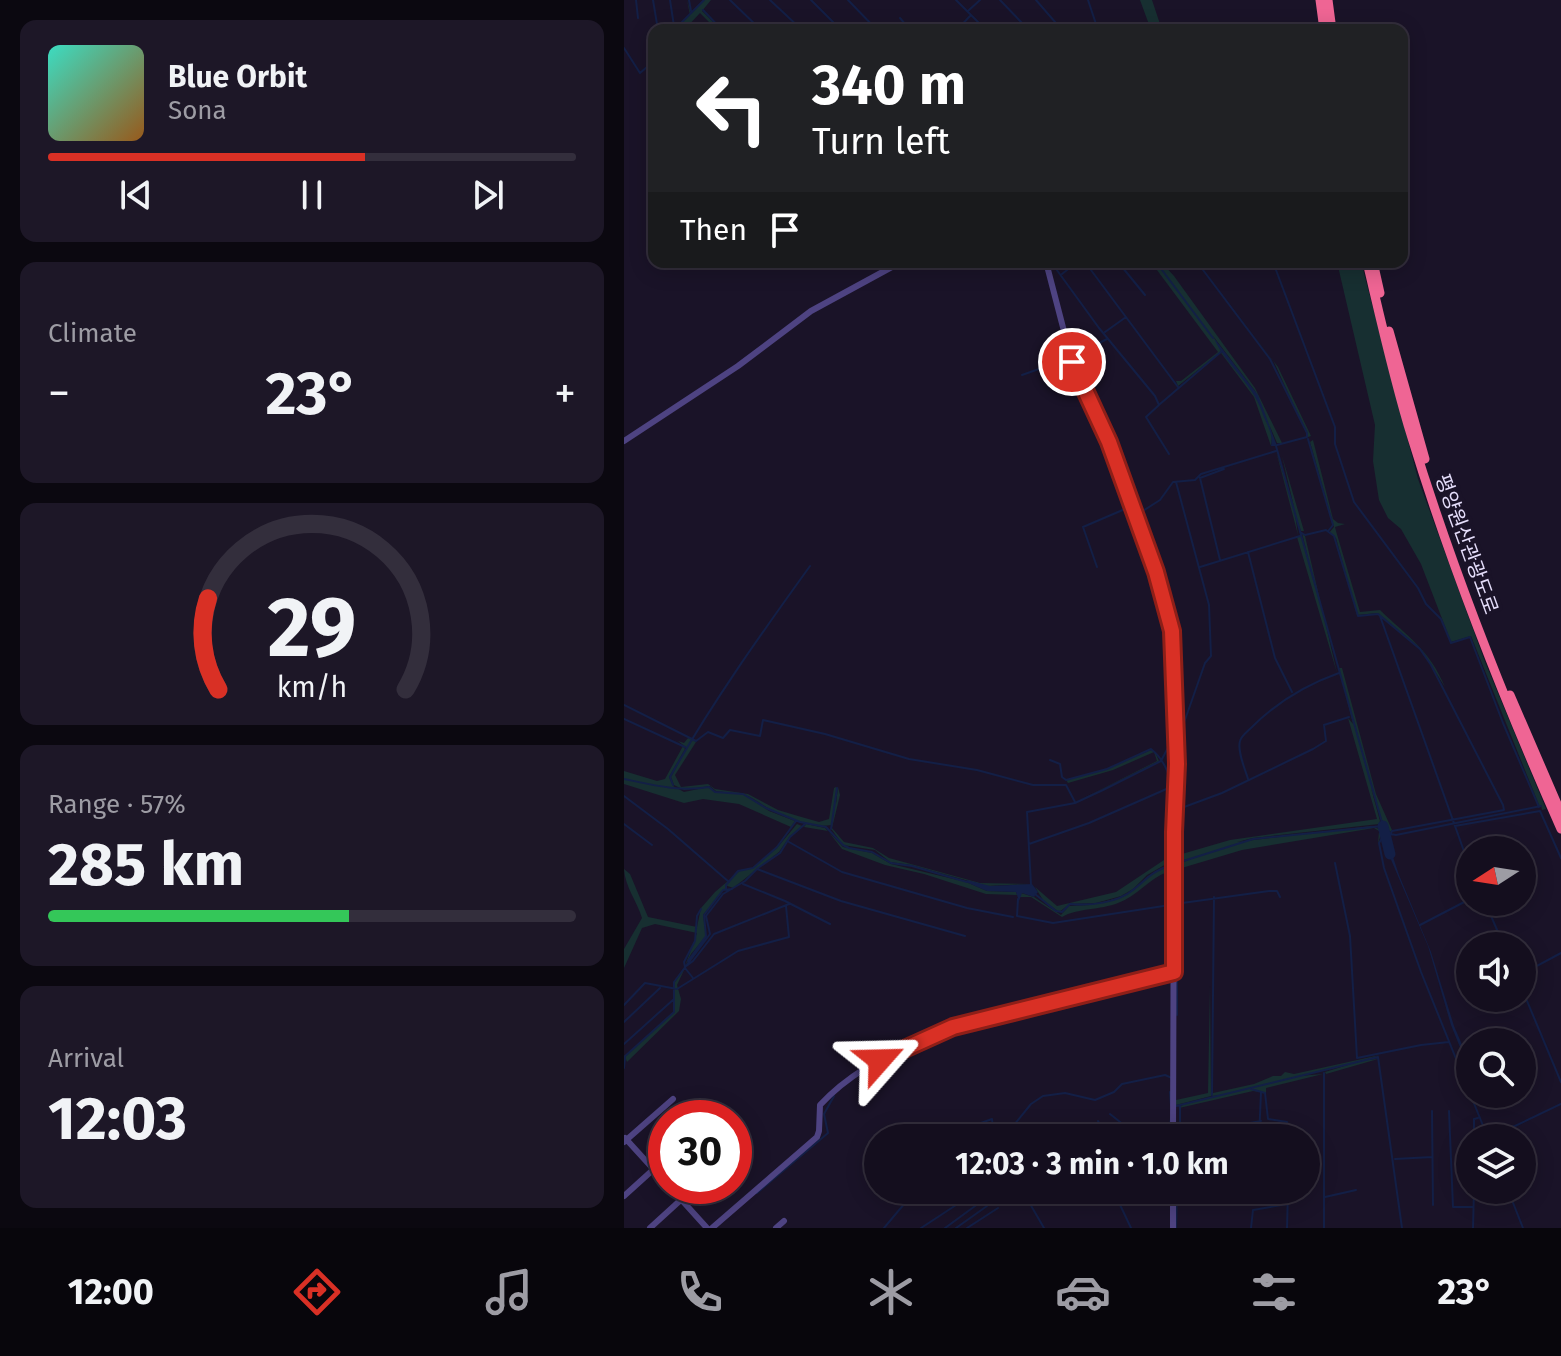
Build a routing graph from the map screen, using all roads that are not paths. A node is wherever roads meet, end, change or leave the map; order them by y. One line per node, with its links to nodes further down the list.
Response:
1 (1320, 0): 3 (highway)
2 (1328, 0): 4 (highway)
3 (1323, 24)
4 (1331, 24)
5 (890, 268): 9 (street)
6 (1048, 268): 12 (street)
7 (1368, 268): 11 (highway, 평양원산관광도로)
8 (1375, 268): 10 (highway)
9 (624, 441)
10 (1561, 813)
11 (1561, 829)
12 (1174, 972): 14 (street); 24 (street)
13 (673, 1099): 15 (street)
14 (1173, 1124)
15 (625, 1139): 16 (street)
16 (648, 1163)
17 (648, 1174): 18 (street)
18 (624, 1196)
19 (677, 1204): 23 (street)
20 (685, 1204): 24 (street)
21 (1173, 1204): 26 (street)
22 (784, 1221): 25 (street)
23 (650, 1228)
24 (710, 1228)
25 (776, 1228)
26 (1173, 1228)

